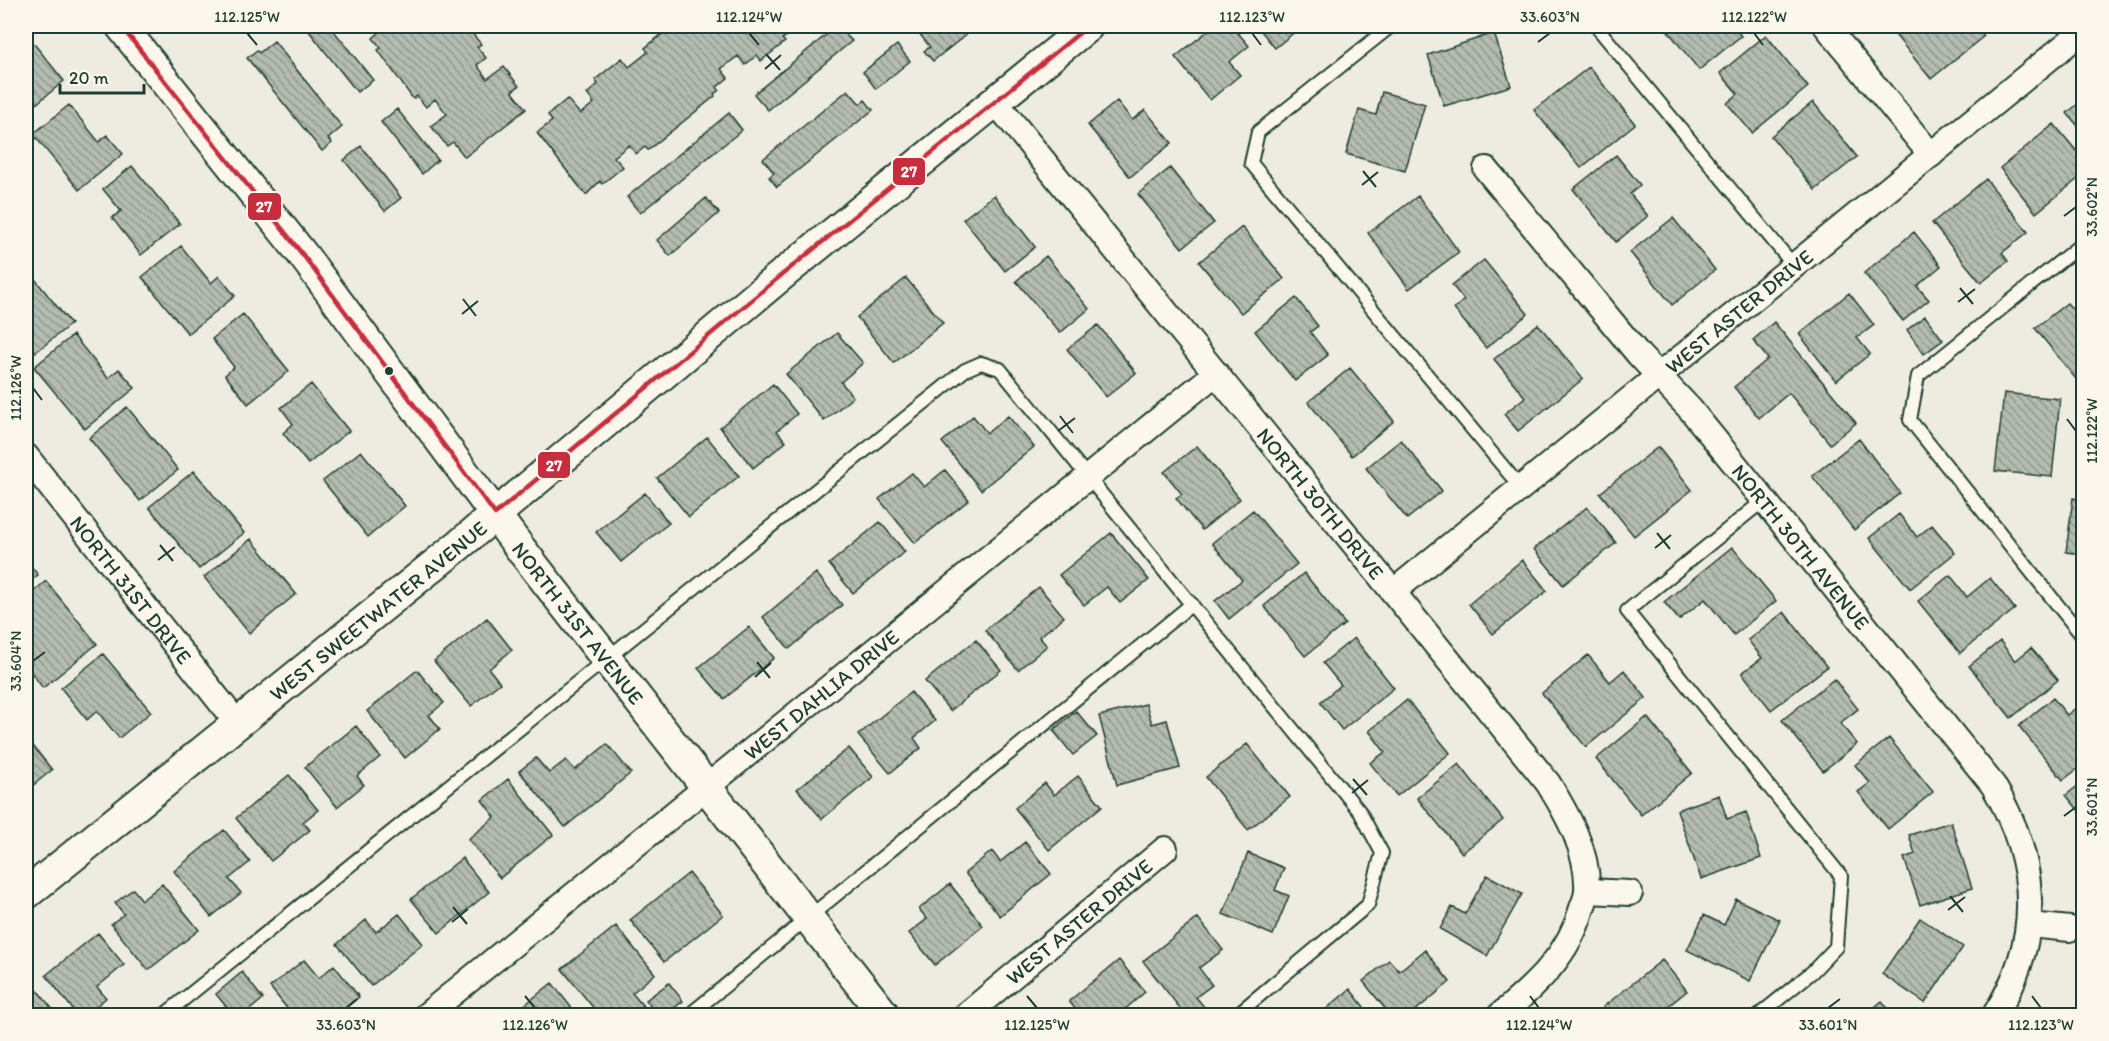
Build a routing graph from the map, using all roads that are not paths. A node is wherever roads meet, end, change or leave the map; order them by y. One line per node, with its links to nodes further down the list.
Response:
1 (121, 26): 18 (street, NORTH 31ST AVENUE)
2 (1088, 26): 7 (street, WEST SWEETWATER AVENUE)
3 (1391, 26): 16 (lane)
4 (1596, 26): 11 (lane)
5 (1826, 26): 8 (street)
6 (2084, 30): 8 (street, WEST ASTER DRIVE)
7 (994, 100): 12 (street, NORTH 30TH DRIVE); 18 (street, WEST SWEETWATER AVENUE)
8 (1931, 155): 11 (street, WEST ASTER DRIVE)
9 (1486, 169): 13 (street, NORTH 30TH AVENUE)
10 (2084, 242): 21 (lane)
11 (1794, 266): 13 (street, WEST ASTER DRIVE)
12 (1216, 373): 15 (street, WEST DAHLIA DRIVE); 19 (street, NORTH 30TH DRIVE)
13 (1659, 376): 16 (street, WEST ASTER DRIVE); 17 (street, NORTH 30TH AVENUE)
14 (26, 456): 23 (street, NORTH 31ST DRIVE)
15 (1089, 478): 20 (lane); 22 (lane); 24 (street, WEST DAHLIA DRIVE)
16 (1521, 488): 19 (street, WEST ASTER DRIVE)
17 (1764, 500): 30 (street, NORTH 30TH AVENUE); 39 (lane)
18 (495, 514): 22 (street, NORTH 31ST AVENUE); 23 (street, WEST SWEETWATER AVENUE)
19 (1394, 591): 26 (street, NORTH 30TH DRIVE)
20 (1192, 604): 29 (lane); 37 (lane)
21 (2084, 638)
22 (606, 659): 24 (street, NORTH 31ST AVENUE); 32 (lane)
23 (237, 723): 28 (street, WEST SWEETWATER AVENUE)
24 (705, 788): 29 (street, NORTH 31ST AVENUE); 33 (street, WEST DAHLIA DRIVE)
25 (1165, 849): 36 (street, WEST ASTER DRIVE)
26 (1587, 891): 27 (street); 38 (street)
27 (1630, 893)
28 (26, 894)
29 (808, 918): 34 (lane); 35 (street, NORTH 31ST AVENUE)
30 (2030, 925): 31 (street); 40 (street, NORTH 30TH AVENUE)
31 (2070, 929)
32 (163, 1016)
33 (425, 1016)
34 (688, 1016)
35 (885, 1016)
36 (965, 1016)
37 (1235, 1016)
38 (1499, 1016)
39 (1758, 1016)
40 (1994, 1016)

